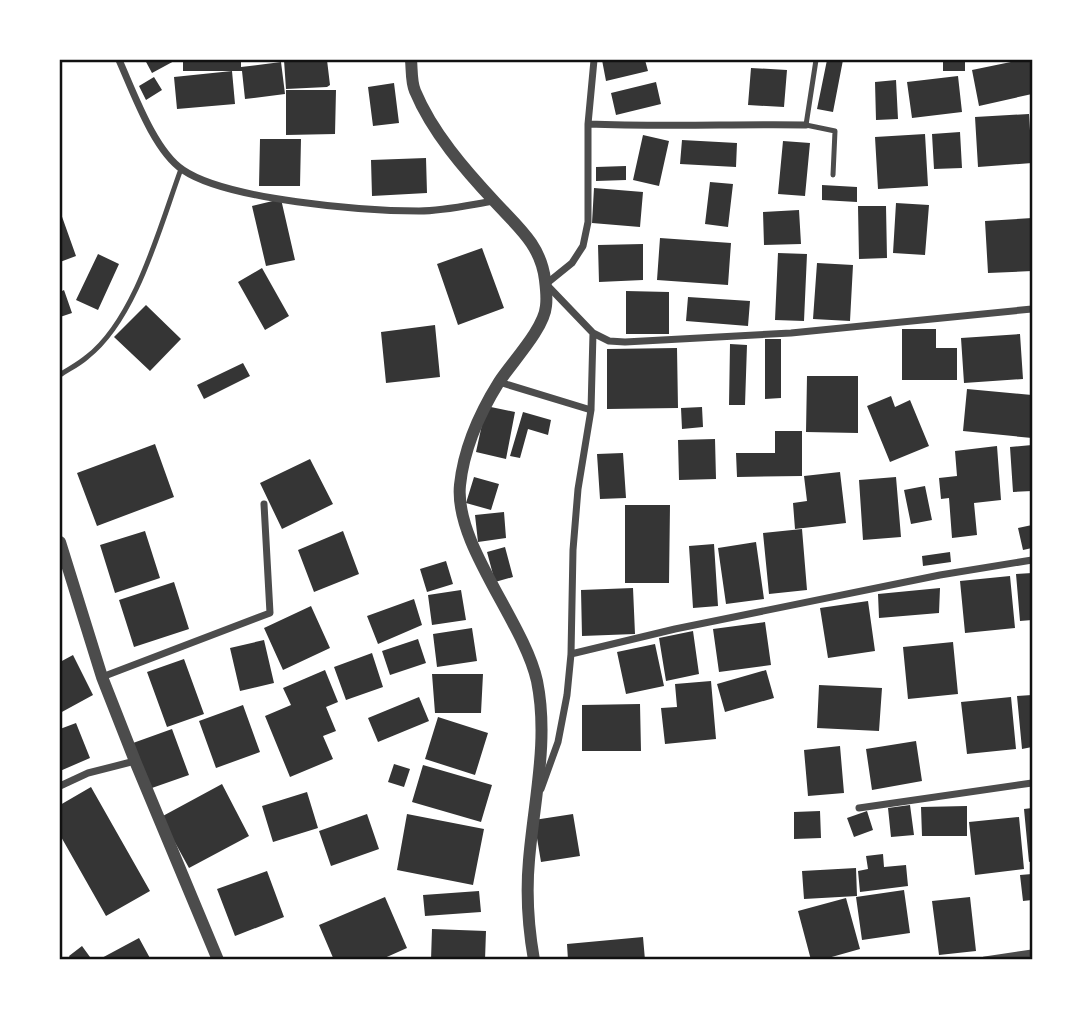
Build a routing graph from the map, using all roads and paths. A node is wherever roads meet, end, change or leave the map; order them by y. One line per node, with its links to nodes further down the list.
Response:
1 (119, 60): 7 (street)
2 (411, 60): 9 (street)
3 (593, 60): 5 (street)
4 (816, 60): 6 (lane)
5 (588, 124): 6 (street); 10 (street)
6 (806, 125): 8 (lane)
7 (181, 169): 9 (street); 13 (lane)
8 (833, 175)
9 (494, 201): 10 (street)
10 (546, 284): 12 (street); 14 (street)
11 (1032, 309): 12 (street)
12 (593, 332): 15 (street)
13 (60, 374)
14 (499, 382): 15 (street); 24 (street)
15 (590, 410): 19 (street)
16 (264, 504): 20 (street)
17 (60, 542): 20 (street)
18 (1032, 560): 19 (street)
19 (571, 654): 24 (street)
20 (102, 677): 21 (street)
21 (135, 761): 23 (street); 27 (street)
22 (1032, 783): 25 (street)
23 (60, 786)
24 (535, 805): 28 (street)
25 (859, 808)
26 (1032, 953): 29 (street)
27 (218, 960)
28 (534, 960)
29 (985, 960)

